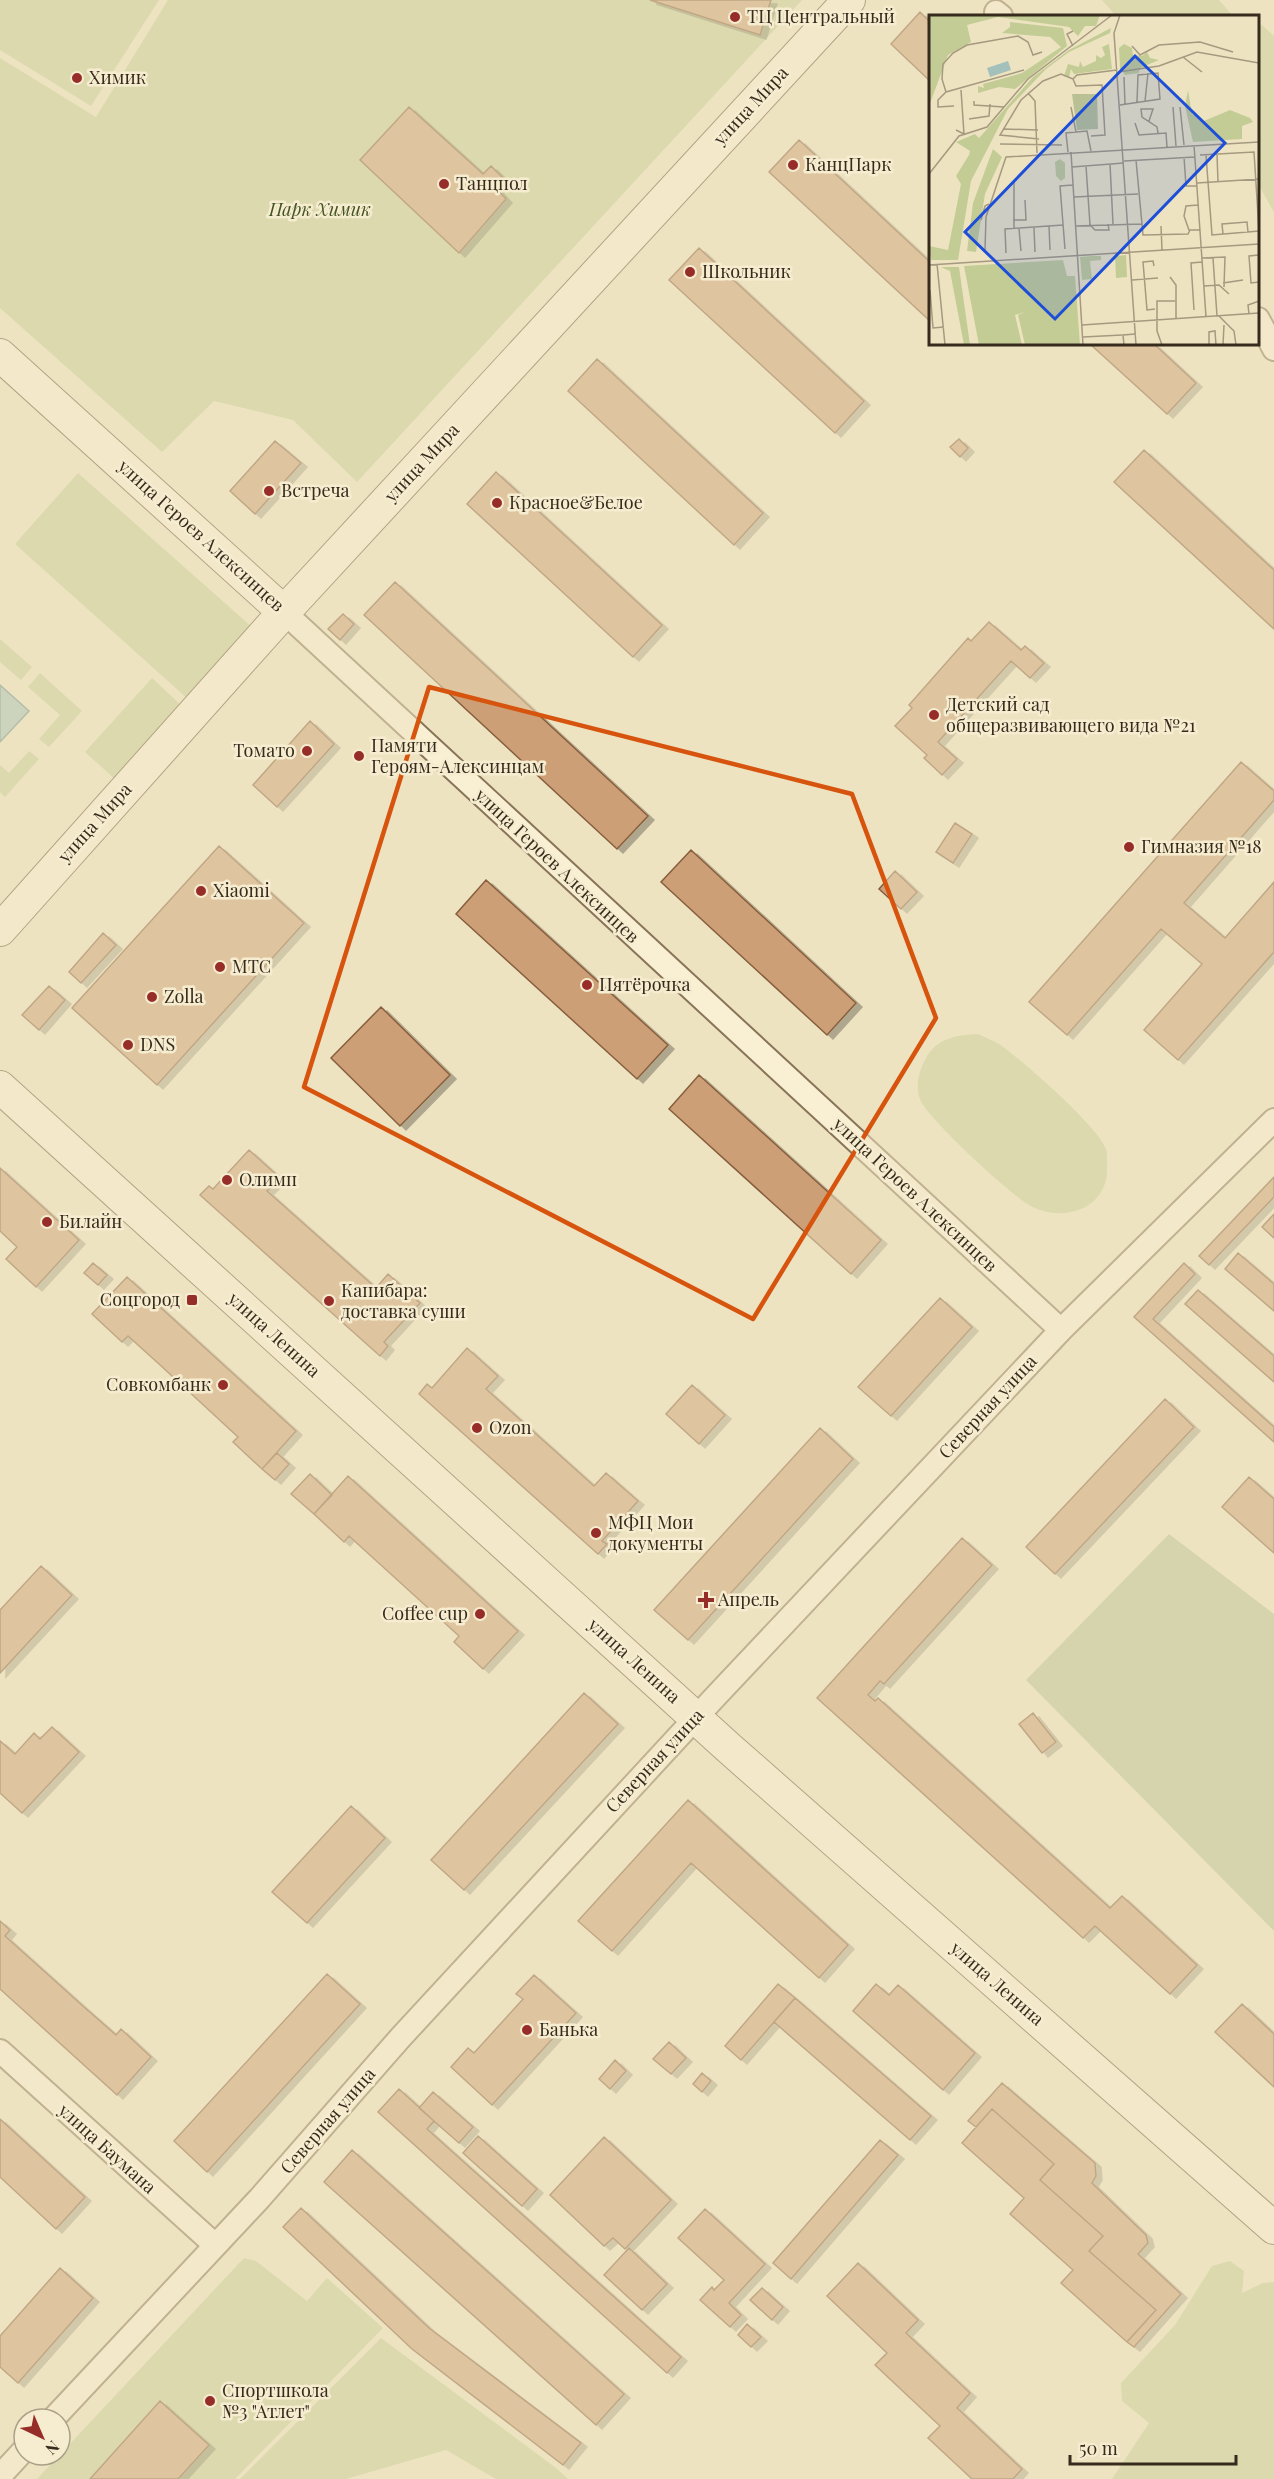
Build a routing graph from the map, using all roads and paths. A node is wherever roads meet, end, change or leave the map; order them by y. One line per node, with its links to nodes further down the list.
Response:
1 (849, 0): 5 (street, улица Мира)
2 (1259, 323): 3 (street)
3 (1274, 349)
4 (0, 354): 5 (street, улица Героев Алексинцев)
5 (285, 612): 6 (street, улица Мира); 9 (street, улица Героев Алексинцев)
6 (0, 930)
7 (0, 1087): 10 (street, улица Ленина)
8 (1274, 1120): 9 (street, Северная улица)
9 (1061, 1330): 10 (street, Северная улица)
10 (696, 1717): 12 (street, улица Ленина); 13 (street, Северная улица)
11 (0, 2052): 13 (street, улица Баумана)
12 (1274, 2228)
13 (216, 2245): 14 (street, Северная улица)
14 (64, 2407)
15 (12, 2463): 16 (street)
16 (0, 2476)

